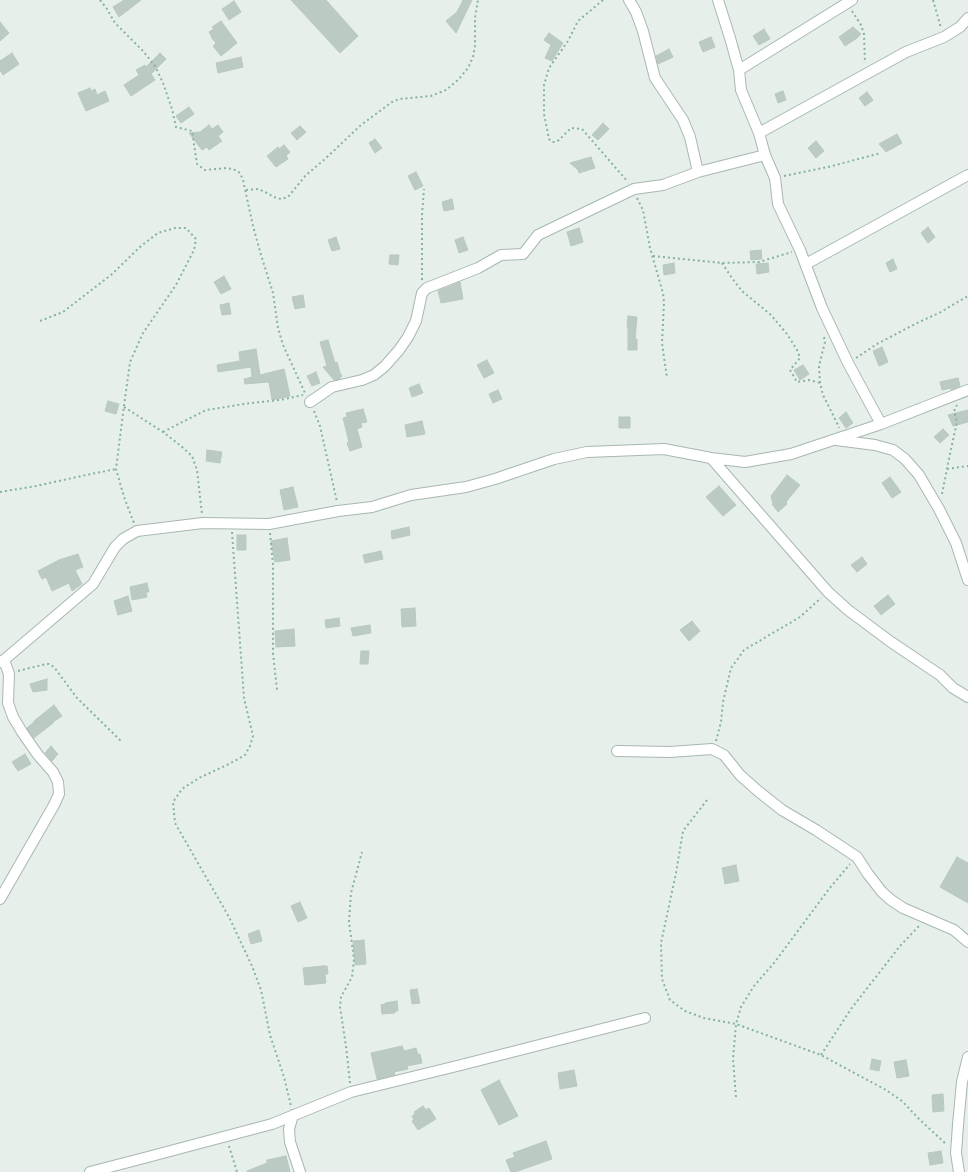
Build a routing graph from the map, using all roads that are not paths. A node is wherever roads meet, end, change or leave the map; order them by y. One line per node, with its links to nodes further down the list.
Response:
1 (629, 0): 8 (street)
2 (718, 0): 5 (street)
3 (850, 2): 5 (street)
4 (968, 18): 6 (street)
5 (739, 70): 6 (street)
6 (759, 133): 7 (street)
7 (766, 155): 8 (street); 10 (street)
8 (698, 172): 12 (street)
9 (968, 175): 10 (street)
10 (806, 264): 13 (street)
11 (966, 391): 13 (street)
12 (310, 402)
13 (881, 424): 14 (street)
14 (837, 438): 15 (street); 16 (street)
15 (711, 458): 17 (street); 18 (street)
16 (968, 580)
17 (2, 661): 20 (street)
18 (968, 697)
19 (617, 751): 21 (street)
20 (0, 899)
21 (968, 942)
22 (645, 1018): 24 (street)
23 (968, 1057): 27 (street)
24 (293, 1115): 25 (street); 26 (street)
25 (90, 1172)
26 (300, 1172)
27 (959, 1172)

